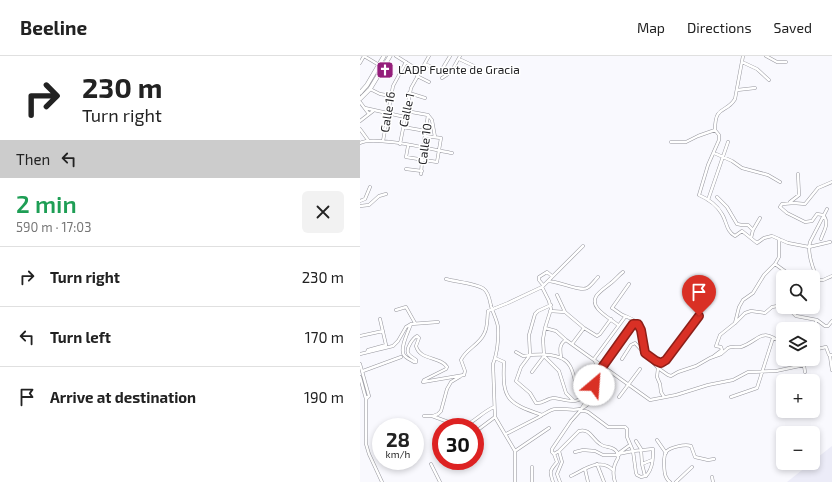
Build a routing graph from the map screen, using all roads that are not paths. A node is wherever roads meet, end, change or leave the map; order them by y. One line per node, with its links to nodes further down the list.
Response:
1 (364, 56): 13 (street); 15 (street)
2 (384, 56): 15 (main road)
3 (390, 56): 23 (main road)
4 (396, 56): 10 (street)
5 (429, 56): 14 (street, Calle 1)
6 (450, 56): 14 (street)
7 (743, 56): 11 (street)
8 (766, 56): 12 (street)
9 (460, 58): 16 (street); 19 (street)
10 (406, 62): 17 (street); 27 (street, Calle 16)
11 (742, 62): 20 (street); 24 (street)
12 (786, 62)
13 (360, 63)
14 (424, 64): 17 (street, Calle 1)
15 (379, 65): 25 (main road)
16 (474, 66)
17 (420, 71): 18 (street, Calle 1)
18 (417, 76): 21 (street); 26 (street, Calle 1)
19 (442, 78)
20 (769, 80)
21 (429, 82)
22 (755, 88): 24 (street)
23 (370, 89): 27 (street); 29 (main road)
24 (737, 90): 41 (street)
25 (360, 93)
26 (409, 93): 28 (street); 33 (street, Calle 1)
27 (391, 96): 35 (street, Calle 16)
28 (426, 98)
29 (360, 99)
30 (360, 102): 31 (street)
31 (365, 108): 32 (street); 34 (street)
32 (373, 111): 34 (street); 35 (street)
33 (406, 111): 36 (street); 37 (street, Calle 1)
34 (369, 114): 38 (street)
35 (388, 114): 37 (street); 46 (street, Calle 16)
36 (428, 115): 42 (street, Calle 10); 44 (street, Calle 1)
37 (405, 117): 39 (street, Calle 1)
38 (360, 121)
39 (403, 127): 42 (street); 50 (street, Calle 1)
40 (360, 129): 45 (street)
41 (715, 130): 47 (street); 55 (street)
42 (426, 131): 43 (street, Calle 10)
43 (425, 136): 44 (street); 52 (street, Calle 10)
44 (436, 137): 53 (street)
45 (368, 140): 46 (street); 49 (street)
46 (383, 141): 50 (street)
47 (671, 142)
48 (728, 142): 56 (street)
49 (360, 143)
50 (400, 144): 51 (street)
51 (408, 146): 52 (street); 57 (street)
52 (423, 148): 53 (street); 57 (street, Calle 10)
53 (438, 151): 54 (street); 57 (street)
54 (452, 153)
55 (714, 153): 56 (street); 65 (street)
56 (722, 157): 60 (street); 65 (street)
57 (423, 160): 58 (street, Calle 10)
58 (406, 169)
59 (798, 174): 67 (street)
60 (780, 182)
61 (832, 182): 67 (street)
62 (370, 187): 66 (street)
63 (386, 194): 68 (street)
64 (716, 197): 72 (street)
65 (708, 200): 73 (street)
66 (360, 201)
67 (787, 203): 70 (street)
68 (360, 206)
69 (827, 209): 70 (street)
70 (823, 215): 75 (street); 78 (street)
71 (760, 218): 72 (street)
72 (753, 230): 73 (street)
73 (751, 238): 74 (street)
74 (779, 239): 78 (street); 79 (street)
75 (821, 239)
76 (830, 242): 78 (street)
77 (583, 246): 82 (street)
78 (809, 247): 83 (street)
79 (774, 264): 80 (street); 105 (street)
80 (784, 270)
81 (623, 272): 99 (street)
82 (552, 276): 86 (street); 88 (street)
83 (832, 276)
84 (598, 277): 86 (street)
85 (446, 279): 92 (street)
86 (547, 281): 88 (street)
87 (629, 284): 97 (street)
88 (543, 286): 90 (street); 92 (street)
89 (557, 295): 95 (street)
90 (551, 305): 94 (street); 122 (street)
91 (776, 306): 105 (street)
92 (492, 309): 127 (street); 142 (street)
93 (396, 310): 104 (street)
94 (550, 311): 95 (street); 109 (street)
95 (565, 312): 110 (street)
96 (794, 314): 101 (street)
97 (625, 316): 107 (street); 108 (street)
98 (699, 316): 120 (street)
99 (611, 319): 108 (street); 110 (street)
100 (380, 320): 111 (street)
101 (817, 320): 102 (street)
102 (832, 320)
103 (438, 322): 104 (street)
104 (415, 323): 106 (street)
105 (735, 323): 128 (street)
106 (411, 324): 118 (street); 142 (street)
107 (638, 324): 120 (street); 132 (street)
108 (618, 325): 129 (street)
109 (545, 328): 114 (street); 123 (street)
110 (584, 328): 116 (street)
111 (383, 331): 112 (street); 118 (street)
112 (360, 336)
113 (773, 338): 115 (street); 128 (street); 140 (street)
114 (566, 340): 116 (street); 126 (street)
115 (776, 340)
116 (572, 344): 129 (street)
117 (820, 348): 124 (street)
118 (366, 352): 121 (street)
119 (516, 352): 122 (street)
120 (645, 353): 130 (street); 135 (street)
121 (360, 354)
122 (530, 355): 123 (street); 151 (street)
123 (544, 356): 126 (street); 139 (street); 151 (street)
124 (831, 356): 137 (street)
125 (401, 357): 138 (street)
126 (561, 357): 146 (street)
127 (495, 358): 152 (street); 154 (street)
128 (710, 358): 135 (street)
129 (594, 359): 132 (street); 144 (street)
130 (622, 359)
131 (360, 364): 138 (street)
132 (603, 366): 144 (street); 145 (street)
133 (799, 366): 140 (street)
134 (804, 366): 141 (street)
135 (658, 368): 147 (street)
136 (640, 369): 145 (street)
137 (832, 370)
138 (363, 371): 150 (street)
139 (532, 372)
140 (762, 372): 147 (street); 149 (street)
141 (804, 372)
142 (464, 375): 156 (street)
143 (360, 377): 150 (street)
144 (596, 383): 146 (street)
145 (629, 385): 147 (street); 148 (street)
146 (592, 395): 153 (street)
147 (664, 396)
148 (619, 397)
149 (731, 397)
150 (366, 399): 184 (street)
151 (574, 401): 153 (street)
152 (494, 407): 156 (street); 157 (street)
153 (581, 410): 154 (street); 163 (street); 170 (street)
154 (542, 415): 160 (street)
155 (424, 416): 156 (street)
156 (432, 416)
157 (495, 417): 158 (street); 160 (street)
158 (484, 425)
159 (549, 428): 164 (street)
160 (506, 434): 164 (street)
161 (657, 440): 169 (street)
162 (636, 441): 167 (street)
163 (630, 445): 166 (street); 171 (street)
164 (515, 451): 186 (street)
165 (559, 451): 170 (street); 171 (street); 189 (street)
166 (633, 451): 167 (street); 171 (street); 182 (street)
167 (642, 451): 173 (street); 176 (street)
168 (575, 452): 171 (street)
169 (666, 453): 172 (street); 193 (street)
170 (554, 454): 188 (street)
171 (619, 454): 180 (street)
172 (714, 459)
173 (652, 460): 176 (street); 182 (street)
174 (431, 464): 185 (street)
175 (597, 464): 179 (street); 180 (street); 191 (street)
176 (642, 464): 182 (street)
177 (532, 467): 187 (street)
178 (692, 467): 194 (street)
179 (586, 470): 181 (street); 190 (street)
180 (613, 470): 192 (street)
181 (571, 476)
182 (645, 476)
183 (712, 477): 195 (street)
184 (382, 482)
185 (440, 482)
186 (515, 482)
187 (532, 482)
188 (553, 482)
189 (560, 482)
190 (588, 482)
191 (604, 482)
192 (615, 482)
193 (670, 482)
194 (676, 482)
195 (713, 482)

